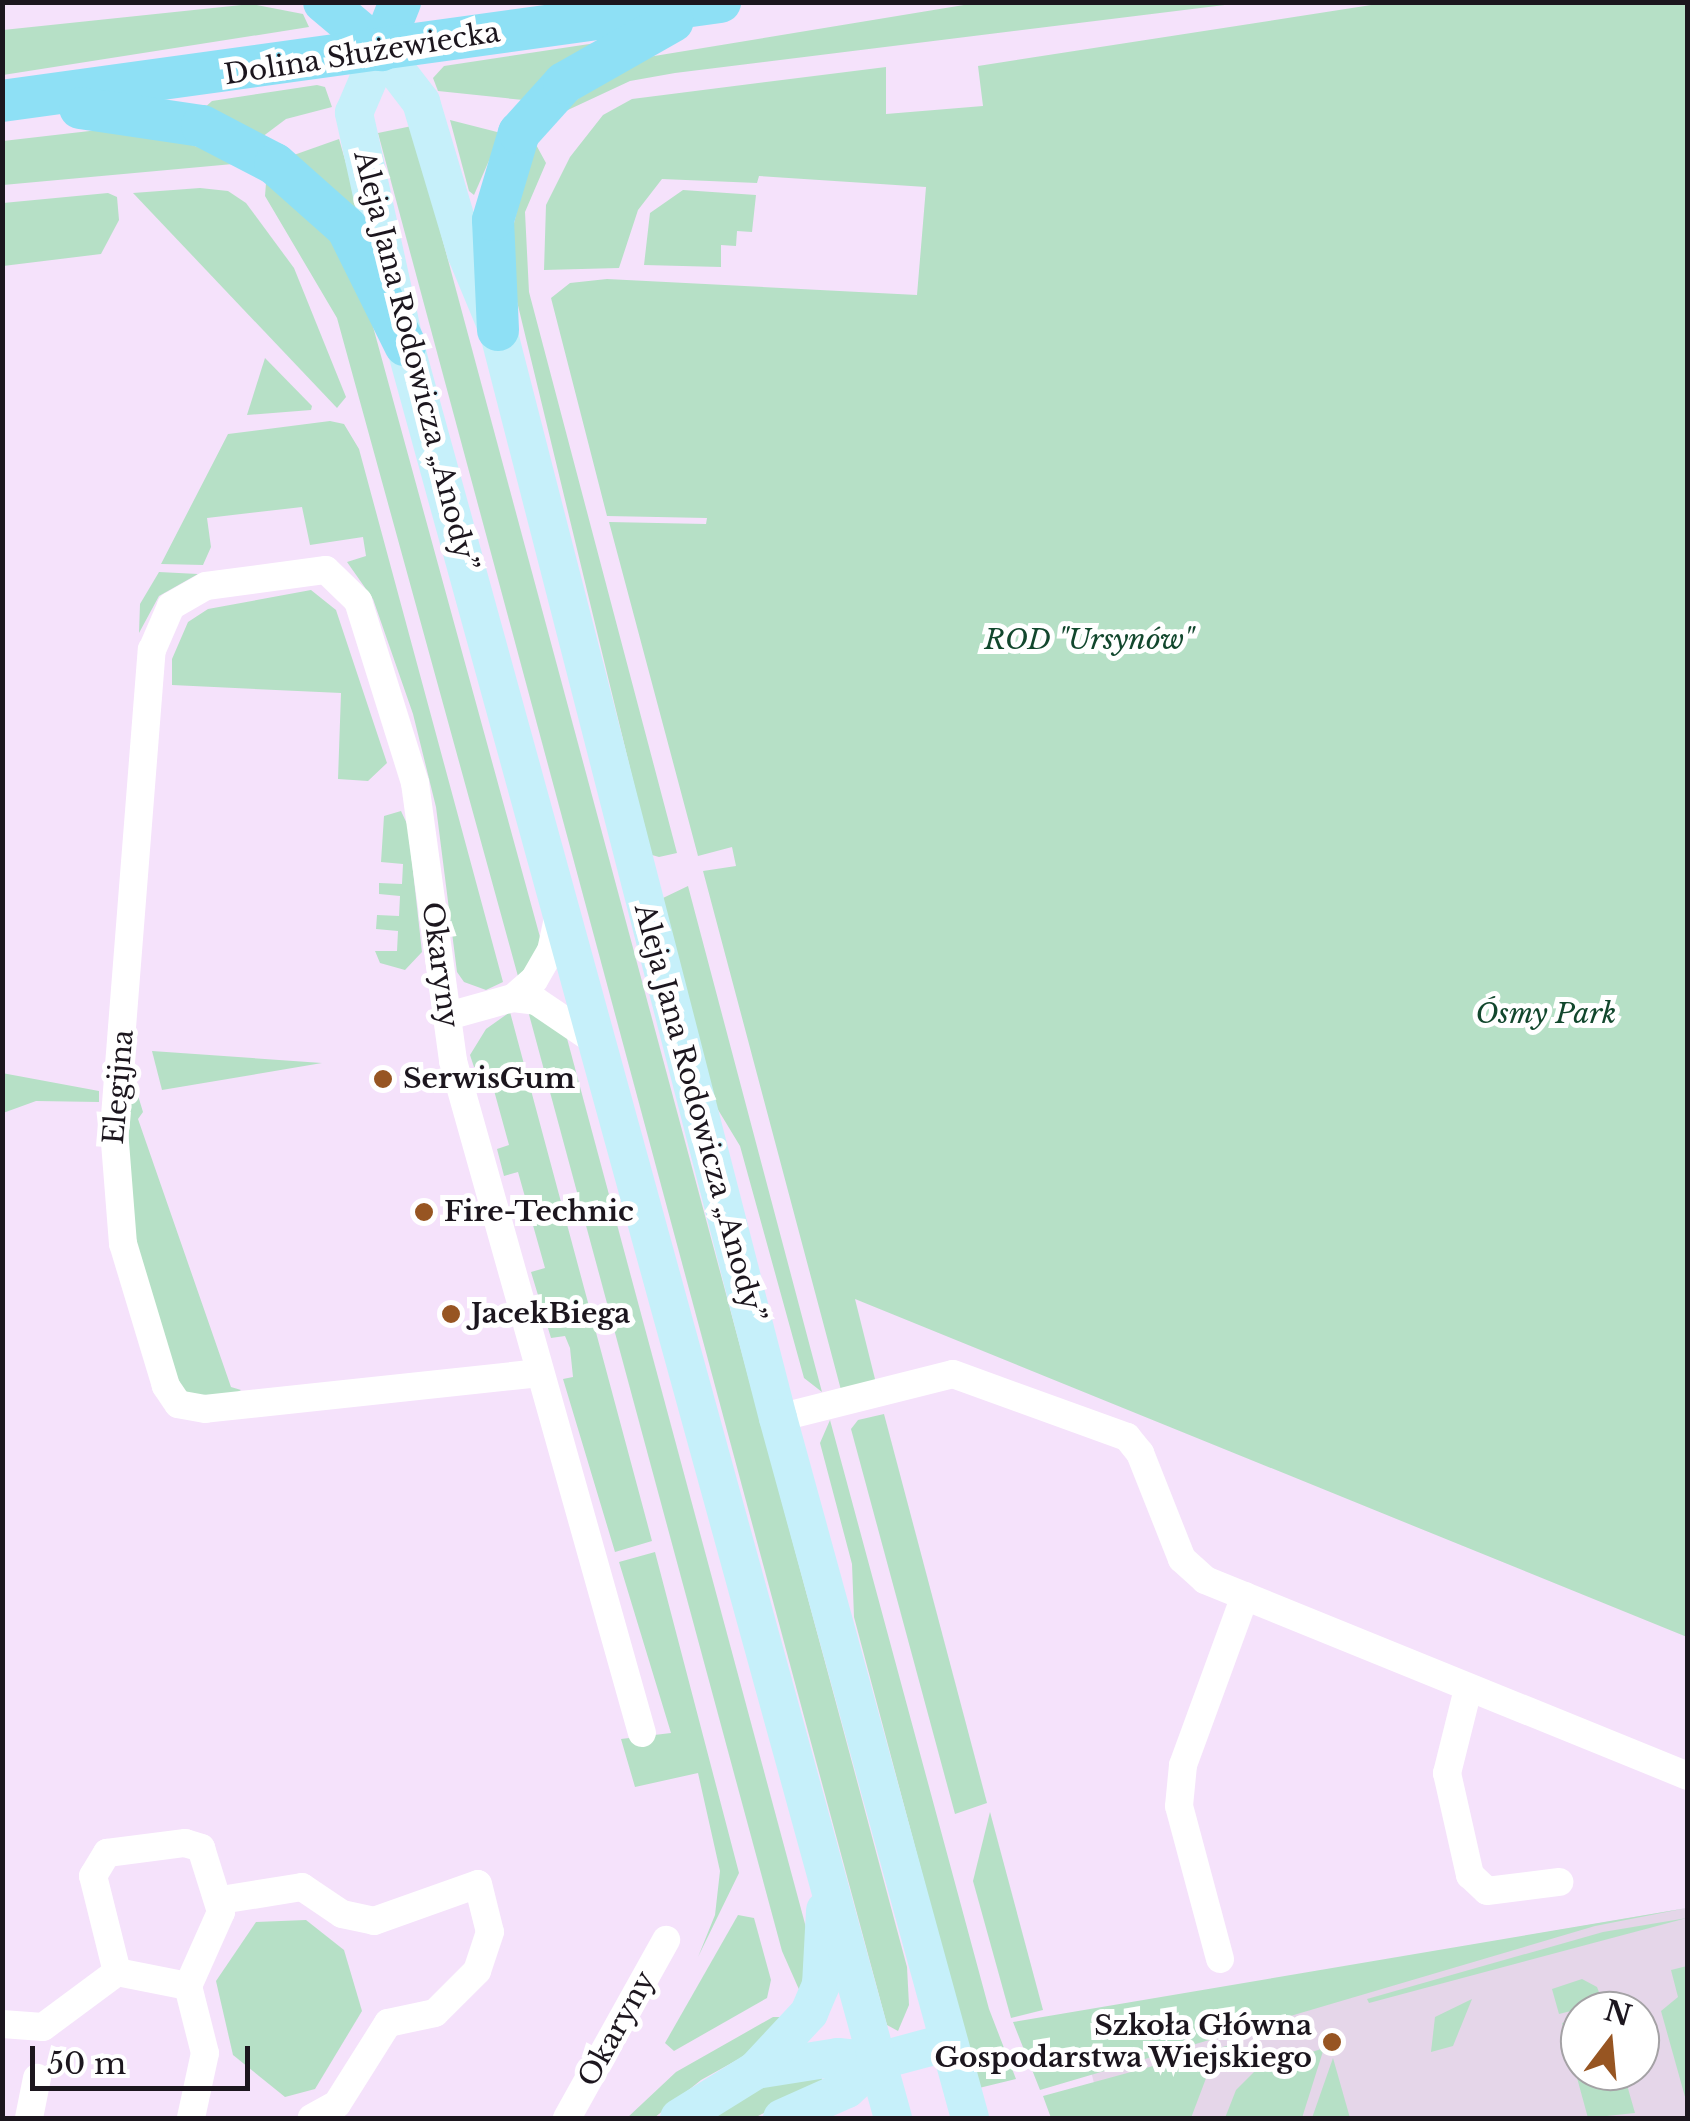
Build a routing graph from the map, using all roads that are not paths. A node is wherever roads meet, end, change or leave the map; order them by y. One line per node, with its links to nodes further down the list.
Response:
1 (324, 2): 4 (main road)
2 (400, 2): 4 (main road)
3 (713, 4): 4 (main road, Dolina Służewiecka); 6 (main road)
4 (381, 50): 5 (main road, Dolina Służewiecka); 6 (main road, Aleja Jana Rodowicza „Anody”); 7 (main road, Aleja Jana Rodowicza „Anody”)
5 (9, 100): 7 (main road)
6 (498, 330): 14 (main road, Aleja Jana Rodowicza „Anody”)
7 (404, 346): 9 (main road, Aleja Jana Rodowicza „Anody”)
8 (358, 601): 11 (street, Okaryny); 13 (street, Elegijna)
9 (559, 911): 10 (street); 12 (main road, Aleja Jana Rodowicza „Anody”)
10 (513, 998): 11 (street); 12 (street)
11 (448, 1016): 13 (street, Okaryny)
12 (595, 1041): 19 (main road, Aleja Jana Rodowicza „Anody”)
13 (540, 1373): 17 (street, Okaryny)
14 (778, 1418): 15 (street); 27 (main road, Aleja Jana Rodowicza „Anody”)
15 (1246, 1596): 16 (street); 23 (street)
16 (1468, 1689): 18 (street); 20 (street)
17 (642, 1733)
18 (1688, 1776)
19 (826, 1872): 28 (main road, Aleja Jana Rodowicza „Anody”); 29 (main road)
20 (1559, 1882)
21 (221, 1900): 24 (street); 25 (street); 33 (street)
22 (666, 1940): 34 (street, Okaryny)
23 (1220, 1959)
24 (118, 1972): 25 (street); 26 (street)
25 (188, 1986): 32 (street)
26 (2, 2024)
27 (949, 2042): 28 (main road); 38 (main road, Aleja Jana Rodowicza „Anody”)
28 (878, 2061): 29 (main road); 36 (main road); 37 (main road, Aleja Jana Rodowicza „Anody”)
29 (756, 2070): 35 (main road)
30 (37, 2078): 31 (street)
31 (29, 2118)
32 (191, 2118)
33 (312, 2118)
34 (567, 2118)
35 (679, 2118)
36 (782, 2118)
37 (893, 2118)
38 (970, 2118)

